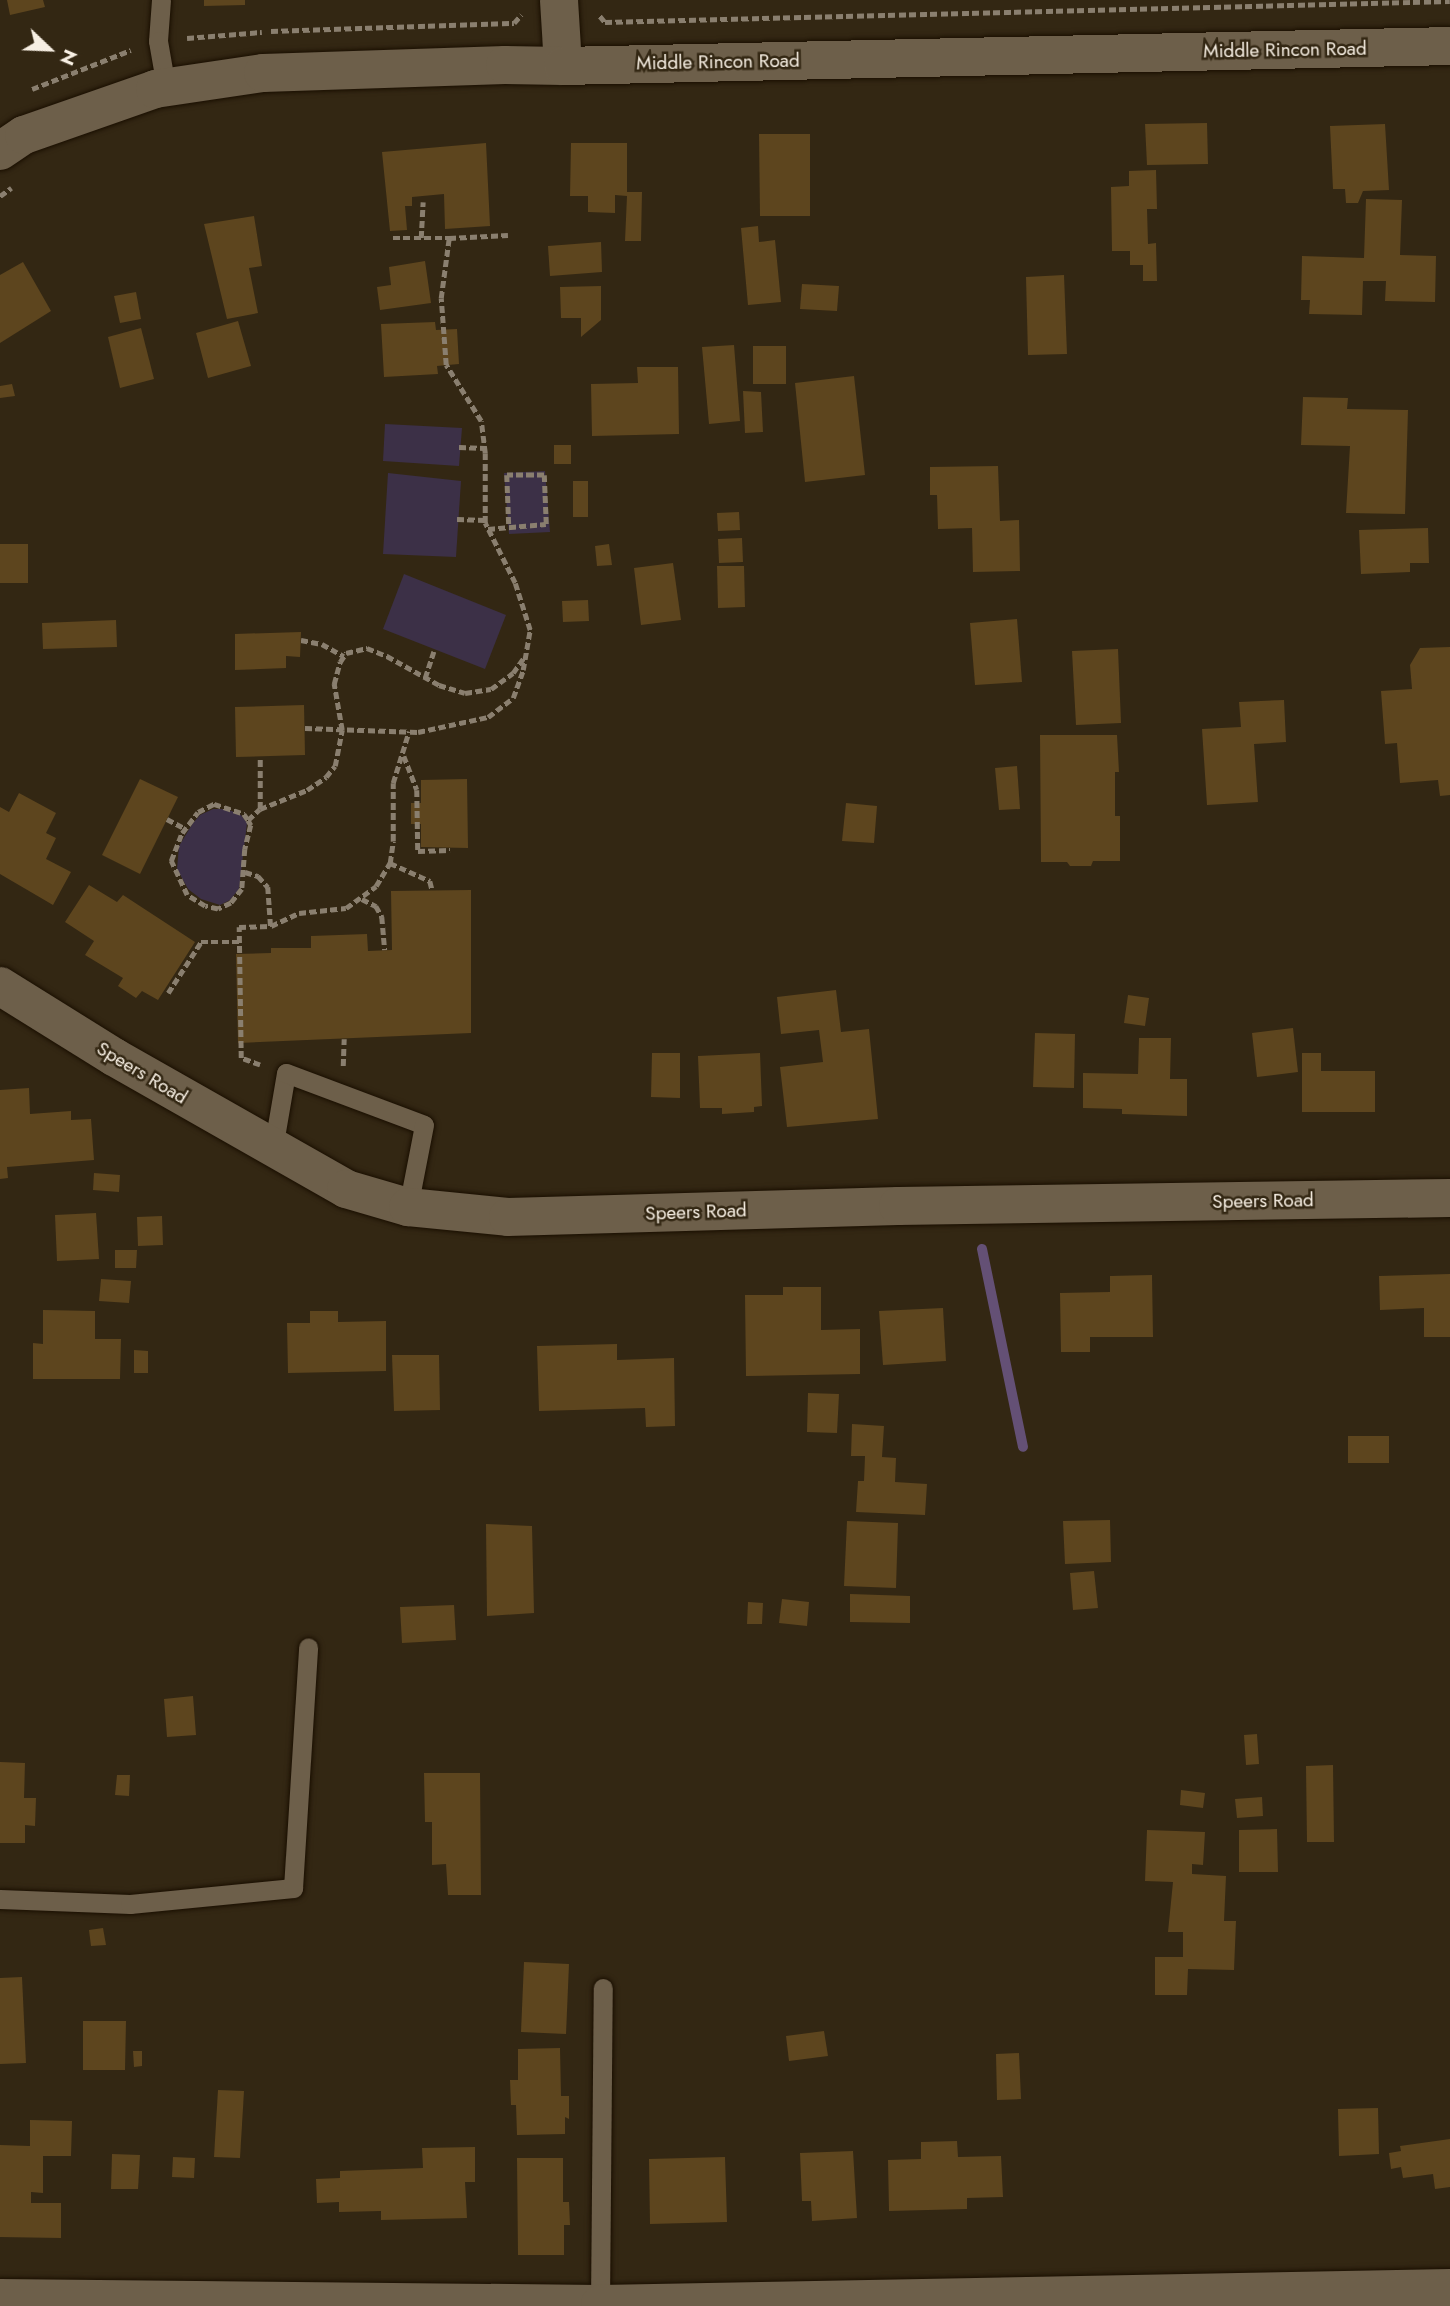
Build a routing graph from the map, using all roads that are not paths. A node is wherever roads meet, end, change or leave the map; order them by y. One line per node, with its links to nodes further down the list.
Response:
1 (161, 0): 5 (lane)
2 (559, 0): 4 (street)
3 (1450, 46): 4 (street, Middle Rincon Road)
4 (563, 66): 5 (street, Middle Rincon Road)
5 (166, 87): 6 (street, Middle Rincon Road)
6 (0, 151)
7 (0, 986): 8 (street, Speers Road)
8 (274, 1149): 10 (street, Speers Road); 10 (lane)
9 (1450, 1198): 10 (street, Speers Road)
10 (408, 1207)
11 (307, 1647): 12 (lane)
12 (0, 1899)
13 (603, 1988): 17 (lane)
14 (1450, 2288): 17 (street)
15 (0, 2298): 16 (street)
16 (175, 2303): 17 (street)
17 (621, 2305)

